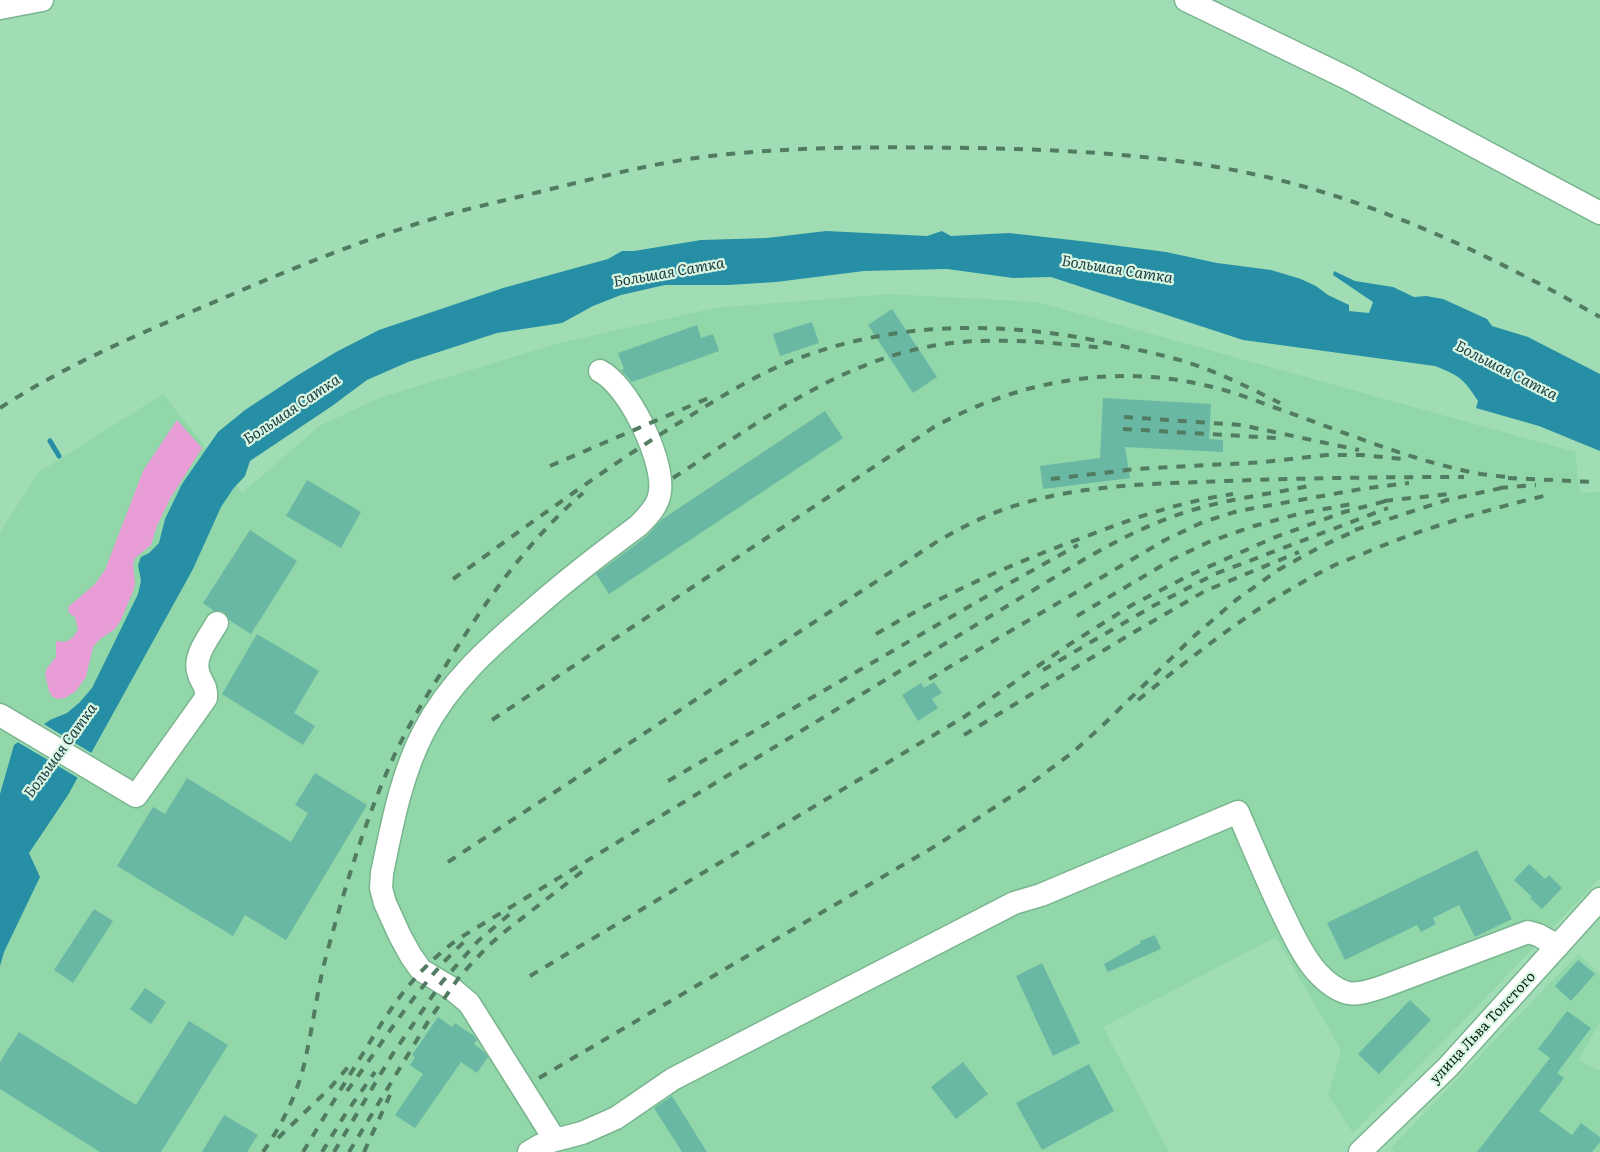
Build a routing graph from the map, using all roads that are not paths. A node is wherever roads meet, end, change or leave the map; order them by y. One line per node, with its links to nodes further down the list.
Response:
1 (42, 0): 3 (street)
2 (1186, 0): 4 (street)
3 (0, 8)
4 (1600, 213)
5 (600, 371): 10 (street)
6 (217, 623): 7 (street)
7 (9, 719)
8 (1600, 898): 9 (street, улица Льва Толстого)
9 (1558, 946): 10 (street); 12 (street, улица Льва Толстого)
10 (555, 1140): 11 (street)
11 (529, 1152)
12 (1360, 1152)

